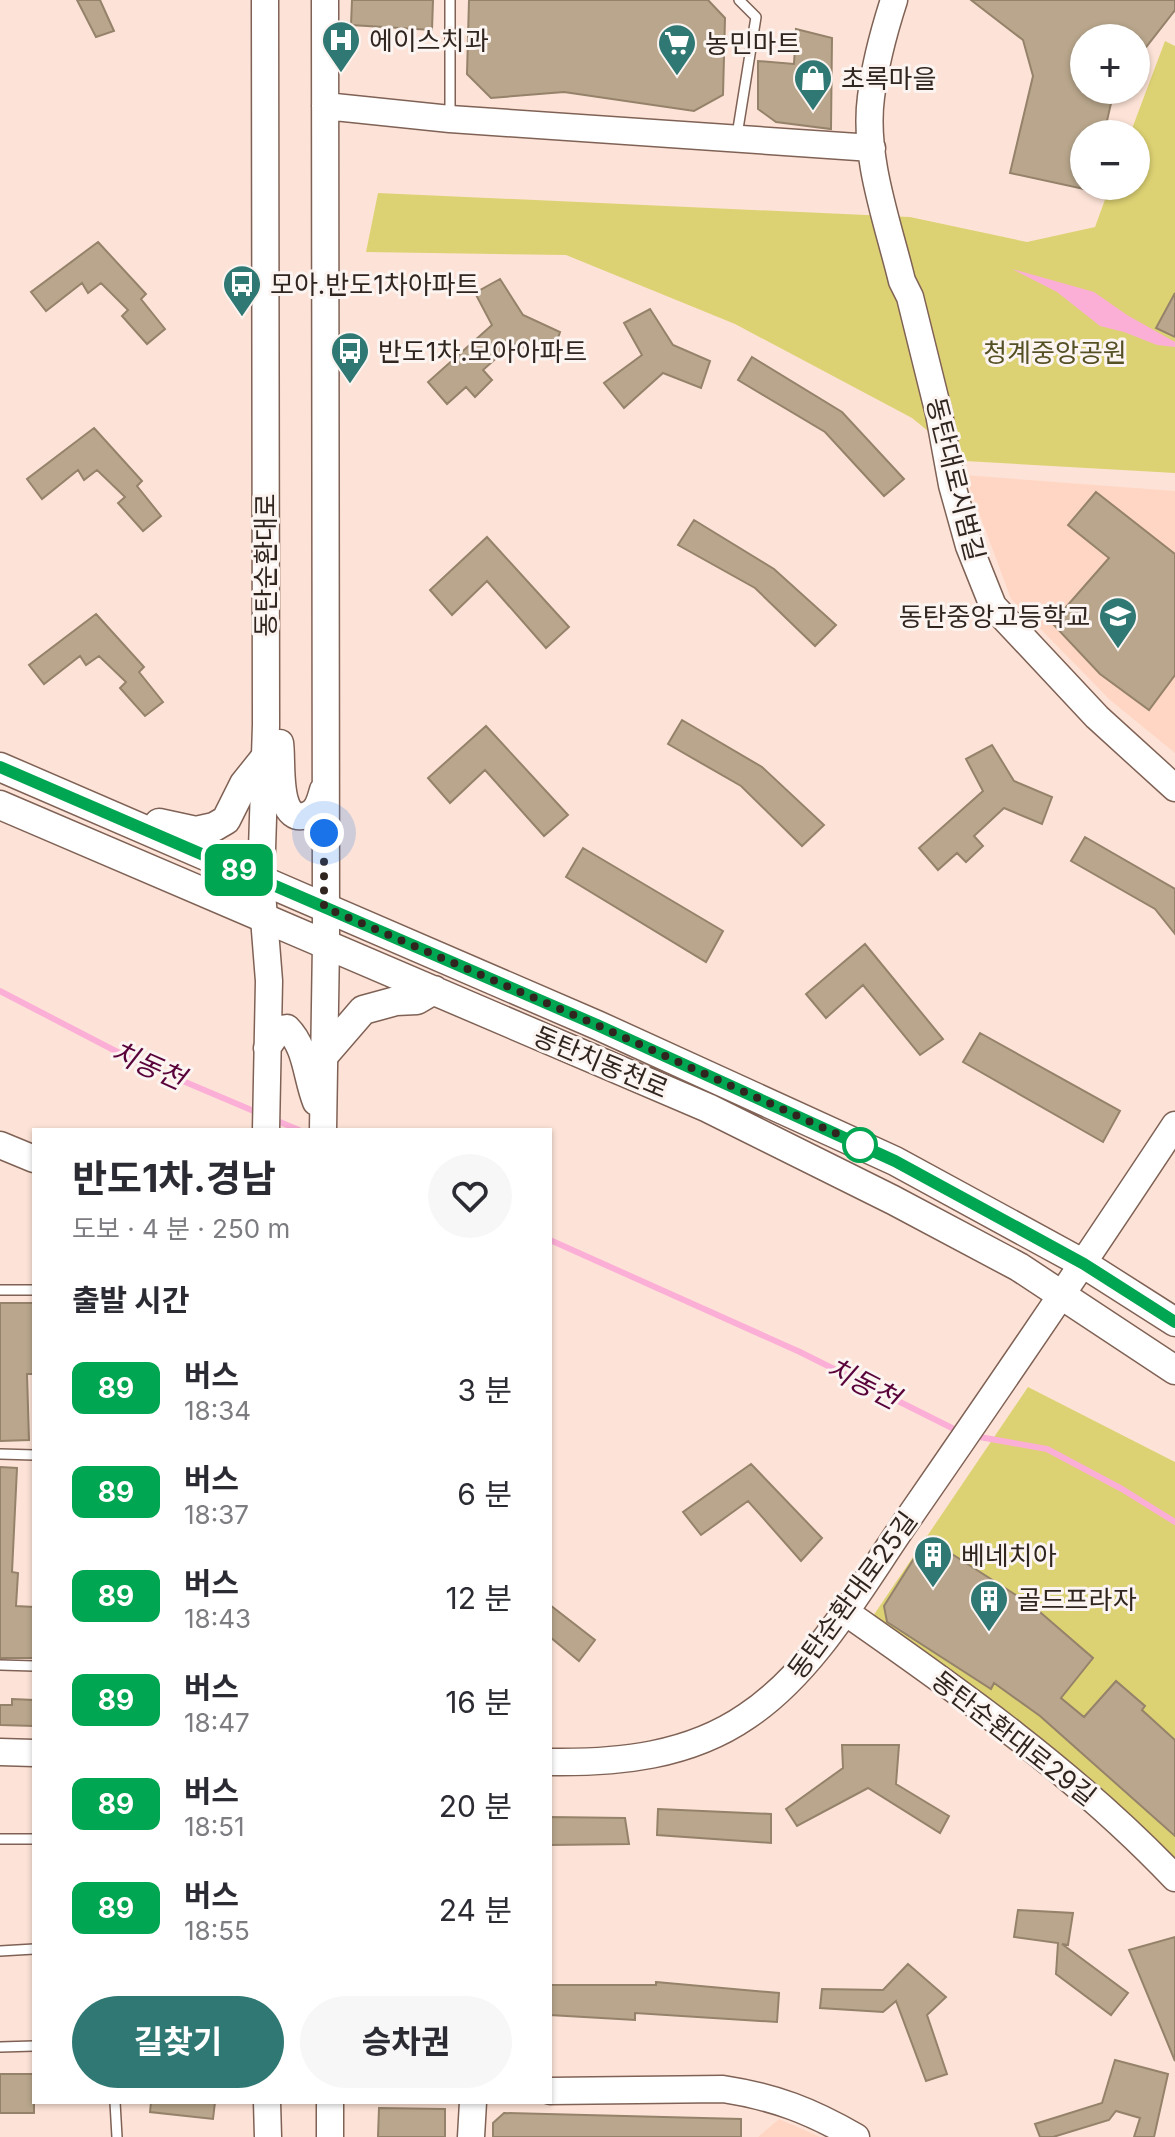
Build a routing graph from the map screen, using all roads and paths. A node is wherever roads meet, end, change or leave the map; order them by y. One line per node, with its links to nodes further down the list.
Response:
1 (265, 0): 10 (street, 동탄순환대로)
2 (325, 0): 6 (street)
3 (450, 0): 7 (lane)
4 (739, 0): 8 (lane)
5 (894, 0): 9 (street, 동탄대로시범길)
6 (325, 106): 7 (street); 13 (street)
7 (450, 119): 8 (street)
8 (737, 138): 9 (street)
9 (872, 148): 14 (street, 동탄대로시범길)
10 (266, 725): 11 (street, 동탄순환대로); 13 (street)
11 (264, 759): 16 (main road); 17 (street, 동탄순환대로)
12 (0, 767): 16 (main road, 동탄치동천로)
13 (324, 787): 18 (street)
14 (1175, 788)
15 (0, 805): 19 (main road, 동탄치동천로)
16 (143, 829): 17 (main road, 동탄치동천로)
17 (261, 880): 18 (main road, 동탄치동천로); 19 (street, 동탄순환대로)
18 (324, 907): 20 (street); 29 (main road, 동탄치동천로)
19 (263, 917): 20 (main road, 동탄치동천로); 22 (street, 동탄순환대로)
20 (326, 944): 21 (main road, 동탄치동천로); 23 (street)
21 (434, 990): 23 (main road); 32 (main road, 동탄치동천로)
22 (268, 1038): 24 (street); 26 (street, 동탄순환대로)
23 (325, 1054): 24 (street)
24 (323, 1125)
25 (1175, 1125): 29 (street, 동탄순환대로25길)
26 (266, 1128)
27 (0, 1145): 28 (street)
28 (32, 1158)
29 (1084, 1264): 32 (street, 동탄순환대로25길); 33 (main road, 동탄치동천로)
30 (0, 1290): 31 (lane)
31 (32, 1290)
32 (1064, 1295): 34 (main road, 동탄치동천로); 37 (street, 동탄순환대로25길)
33 (1175, 1322)
34 (1175, 1370)
35 (0, 1454): 36 (lane)
36 (32, 1455)
37 (844, 1611): 42 (street, 동탄순환대로25길); 45 (street, 동탄순환대로29길)
38 (0, 1665): 39 (lane)
39 (32, 1666)
40 (0, 1752): 41 (street)
41 (32, 1753)
42 (552, 1762)
43 (0, 1839): 44 (lane)
44 (32, 1839)
45 (1175, 1878)
46 (32, 1949): 47 (lane)
47 (0, 1951)
48 (32, 2046): 49 (lane)
49 (0, 2047)
50 (552, 2091): 59 (street)
51 (115, 2104): 55 (lane)
52 (267, 2104): 56 (street)
53 (330, 2104): 57 (street)
54 (473, 2104): 58 (street)
55 (117, 2137)
56 (268, 2137)
57 (330, 2137)
58 (471, 2137)
59 (856, 2137)

